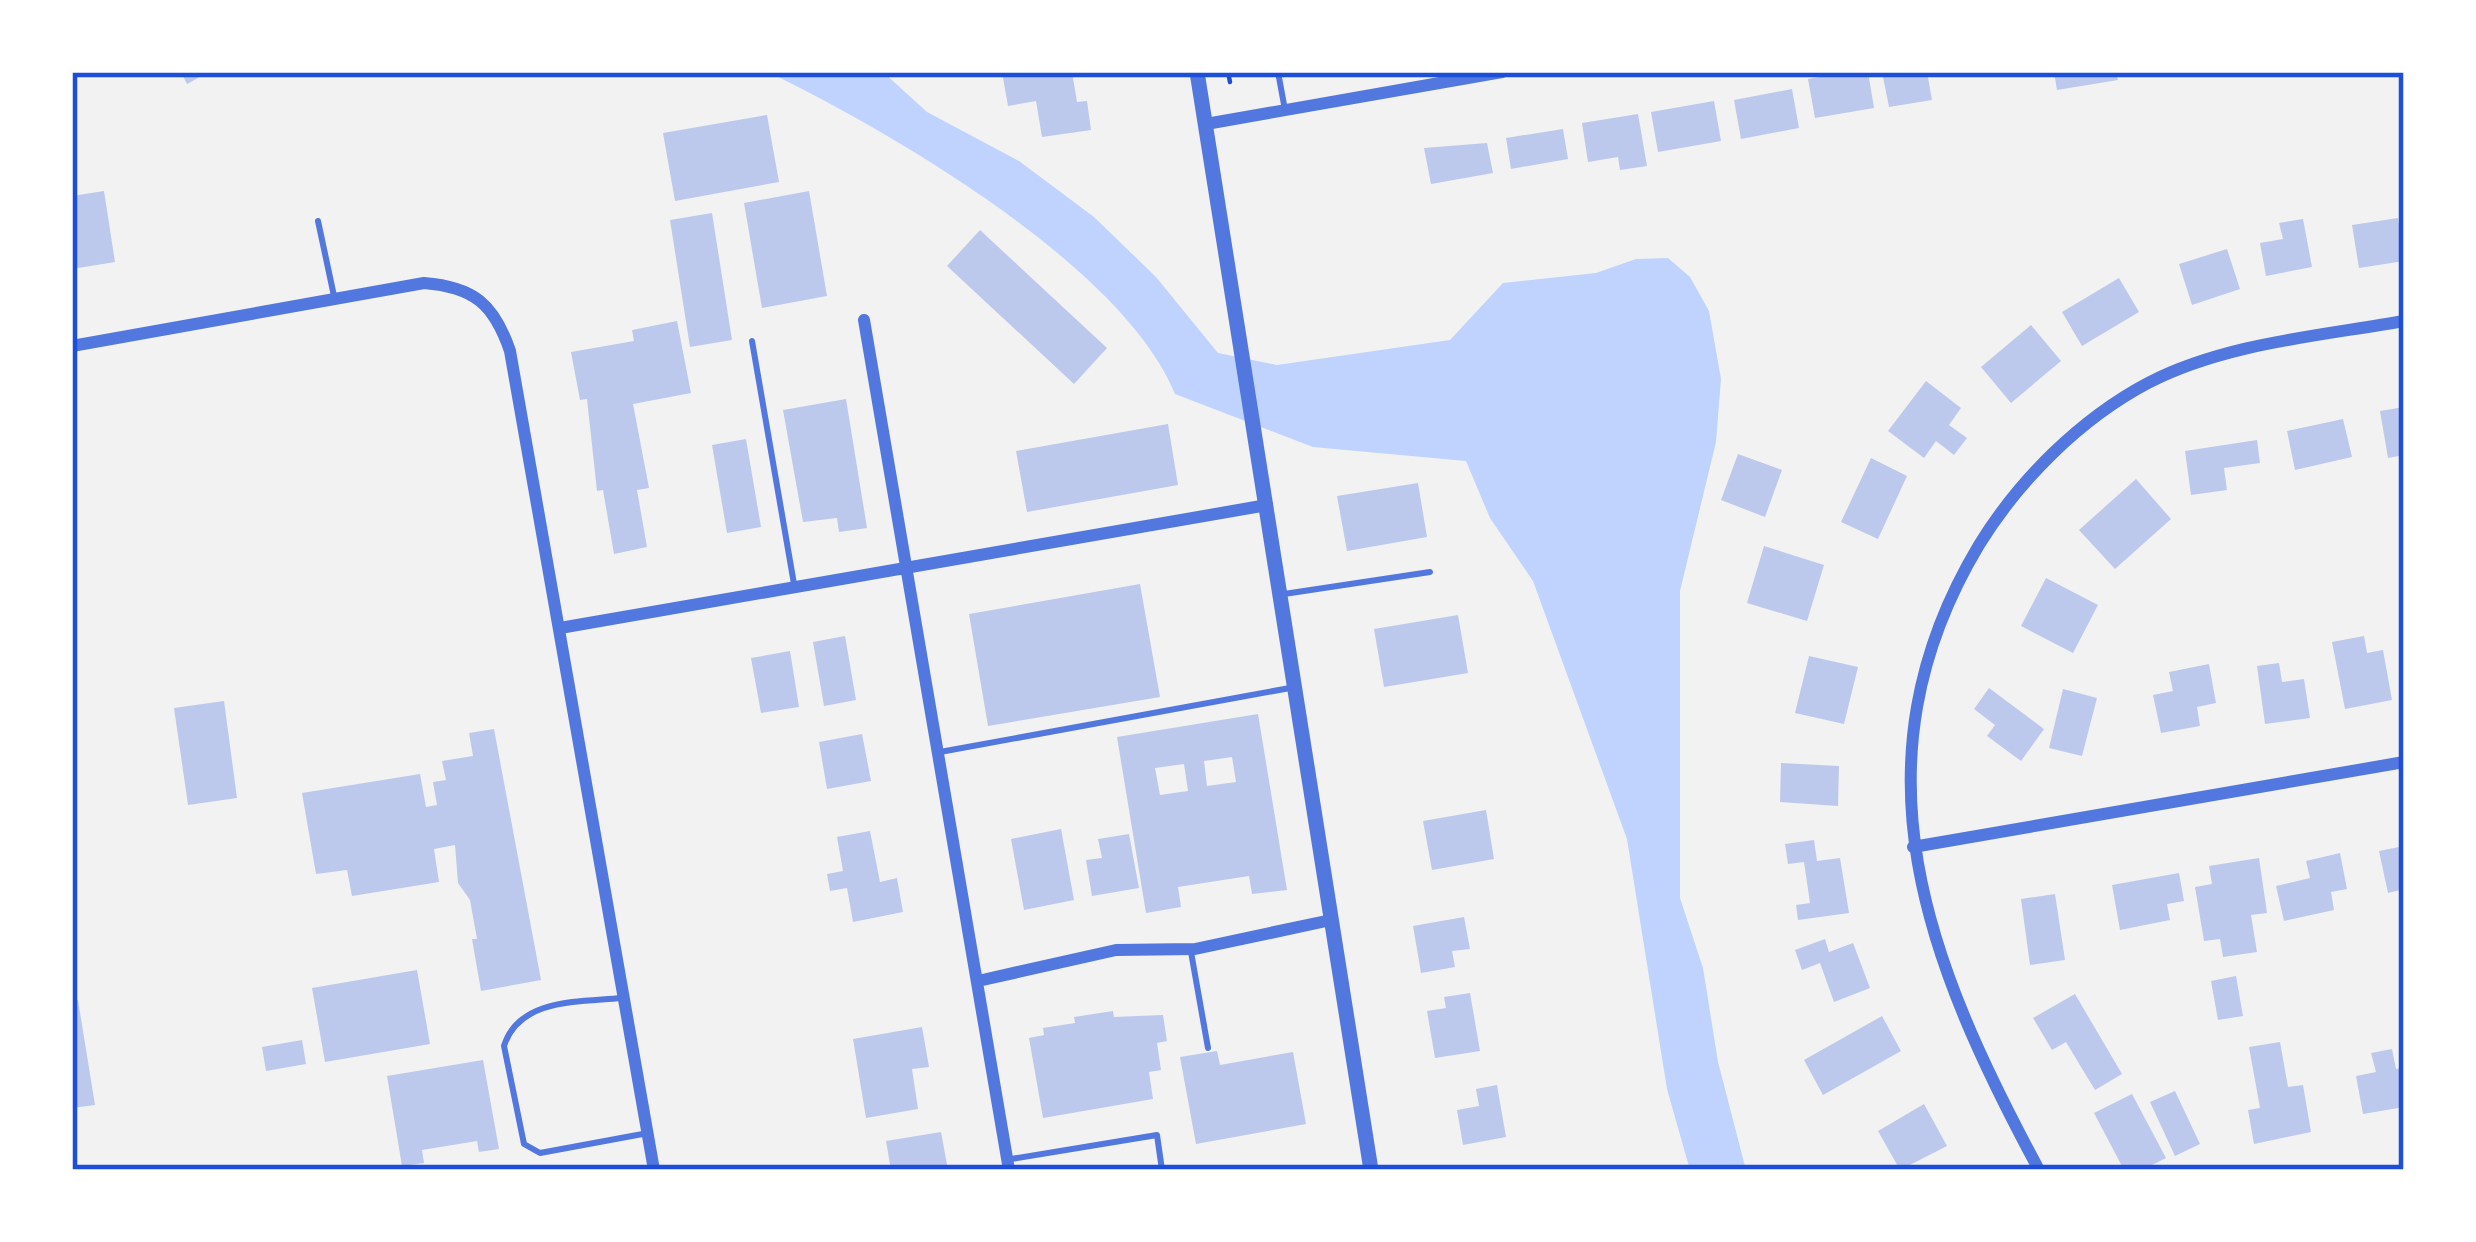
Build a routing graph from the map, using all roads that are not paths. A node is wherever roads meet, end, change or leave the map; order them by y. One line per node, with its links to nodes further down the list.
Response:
1 (1197, 72): 5 (street)
2 (1278, 72): 4 (lane)
3 (1502, 72): 4 (street)
4 (1286, 110): 5 (street)
5 (1206, 124): 12 (street)
6 (318, 221): 7 (lane)
7 (335, 299): 11 (street); 17 (street)
8 (864, 320): 13 (street)
9 (2404, 321): 21 (street)
10 (752, 341): 15 (lane)
11 (72, 346)
12 (1267, 506): 13 (street); 16 (street)
13 (909, 568): 15 (street); 19 (street)
14 (1430, 572): 16 (lane)
15 (794, 588): 17 (street)
16 (1281, 595): 18 (street)
17 (560, 628): 25 (street)
18 (1295, 687): 19 (lane); 22 (street)
19 (940, 752): 24 (street)
20 (2404, 762): 21 (street)
21 (1912, 847): 32 (street)
22 (1330, 920): 23 (street); 31 (street)
23 (1190, 949): 24 (street); 26 (lane)
24 (978, 981): 28 (street)
25 (624, 998): 27 (street); 27 (lane)
26 (1208, 1048)
27 (648, 1133): 29 (street)
28 (1008, 1165): 30 (lane)
29 (654, 1170)
30 (1162, 1170)
31 (1372, 1170)
32 (2039, 1170)

